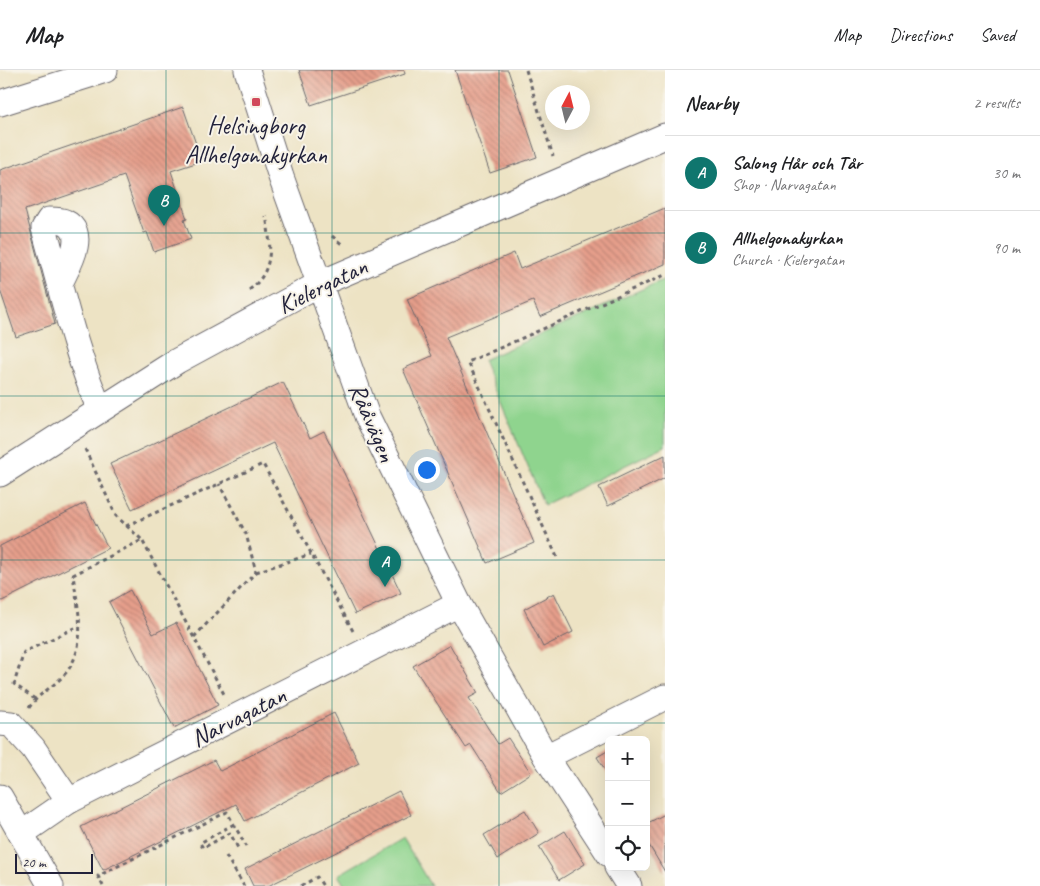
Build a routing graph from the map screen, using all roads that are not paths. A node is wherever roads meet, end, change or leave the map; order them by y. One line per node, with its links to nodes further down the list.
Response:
1 (105, 70): 3 (street)
2 (248, 70): 6 (street, Rååvägen)
3 (0, 103)
4 (665, 136): 6 (street, Kielergatan)
5 (60, 283): 7 (street)
6 (319, 284): 7 (street, Kielergatan); 9 (street, Rååvägen)
7 (100, 410): 8 (street, Kielergatan)
8 (0, 474)
9 (459, 604): 12 (street, Rååvägen); 14 (street, Narvagatan)
10 (665, 697): 12 (street)
11 (8, 726): 14 (street)
12 (546, 757): 16 (street, Rååvägen)
13 (0, 797): 15 (street)
14 (69, 801): 15 (street, Narvagatan)
15 (20, 834): 18 (street)
16 (605, 848)
17 (620, 871): 19 (street)
18 (51, 886)
19 (630, 886)

